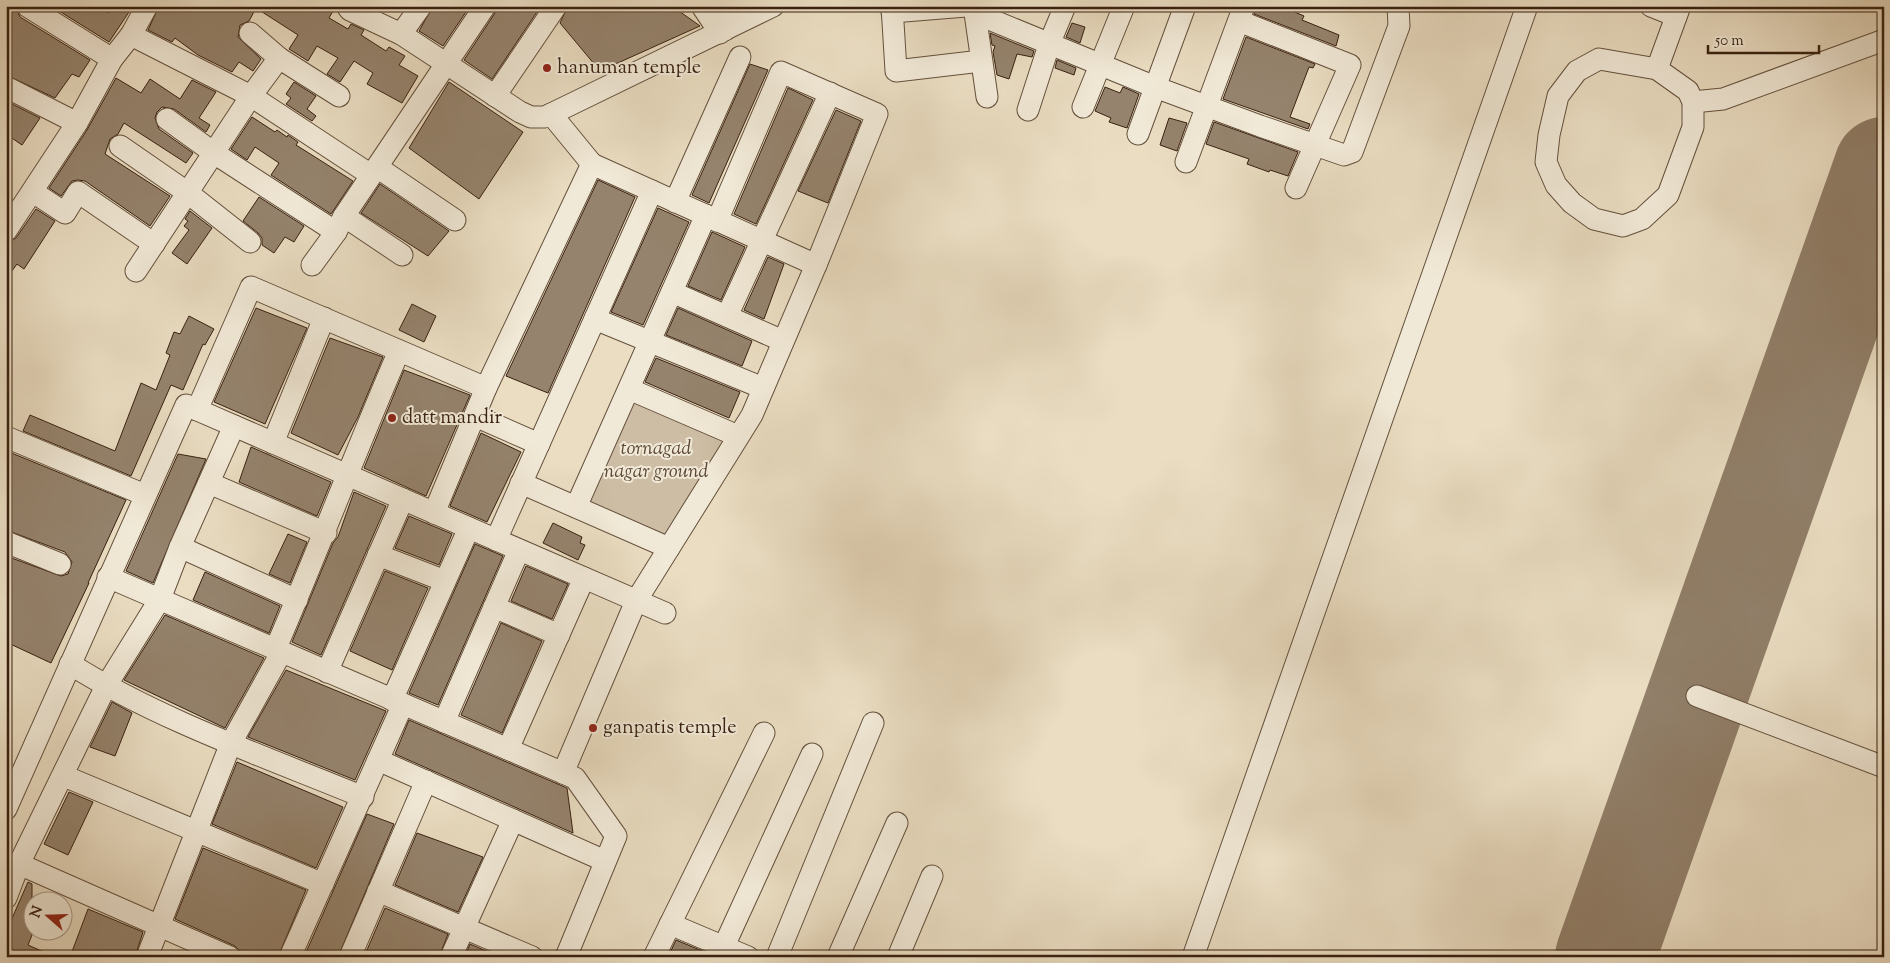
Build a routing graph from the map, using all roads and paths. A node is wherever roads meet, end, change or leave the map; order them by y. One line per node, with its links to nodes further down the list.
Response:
1 (27, 6): 28 (street)
2 (146, 6): 23 (street)
3 (421, 6): 22 (street)
4 (485, 6): 30 (street)
5 (556, 6): 38 (street)
6 (702, 6): 20 (street)
7 (731, 6): 20 (street)
8 (773, 6): 20 (street)
9 (1066, 6): 25 (street)
10 (1124, 6): 31 (street)
11 (1185, 6): 33 (street)
12 (1398, 6): 49 (street)
13 (1527, 6): 156 (street)
14 (1651, 6): 18 (street)
15 (349, 7): 22 (street)
16 (892, 9): 17 (street); 29 (street)
17 (972, 9): 25 (street); 29 (street)
18 (1678, 11): 32 (street)
19 (1242, 14): 41 (street); 49 (street)
20 (723, 32): 44 (street)
21 (250, 33): 27 (street)
22 (401, 34): 30 (street)
23 (131, 35): 28 (street); 36 (street)
24 (1884, 40): 40 (street)
25 (1050, 42): 31 (street); 43 (street)
26 (740, 57): 58 (street)
27 (279, 58): 36 (street); 37 (street)
28 (112, 59): 46 (street)
29 (981, 61): 39 (street)
30 (446, 64): 38 (street); 53 (street)
31 (1102, 64): 33 (street); 42 (street)
32 (1657, 69): 40 (street); 40 (street)
33 (1155, 86): 41 (street); 47 (street)
34 (6, 87): 46 (street)
35 (830, 94): 59 (street); 63 (street); 68 (street)
36 (251, 96): 50 (street); 53 (street)
37 (339, 96)
38 (495, 96): 44 (street)
39 (987, 97)
40 (1693, 102)
41 (1206, 105): 49 (street); 51 (street)
42 (1083, 107)
43 (1028, 110)
44 (551, 114): 52 (street)
45 (168, 119): 50 (street)
46 (77, 123): 57 (street)
47 (1138, 134)
48 (120, 146): 56 (street)
49 (1314, 146): 54 (street)
50 (214, 153): 56 (street); 61 (street)
51 (1186, 162)
52 (592, 164): 55 (street); 77 (street)
53 (374, 171): 60 (street); 61 (street)
54 (1296, 188)
55 (652, 191): 58 (street); 73 (street)
56 (188, 193): 64 (street); 65 (street)
57 (20, 199): 62 (street); 65 (street)
58 (675, 202): 59 (street)
59 (711, 218): 63 (street); 70 (street)
60 (455, 220)
61 (340, 224): 66 (street); 67 (street)
62 (6, 231)
63 (763, 241): 68 (street); 71 (street)
64 (250, 242)
65 (154, 244): 69 (street)
66 (402, 255)
67 (312, 264)
68 (816, 265): 74 (street)
69 (136, 272)
70 (672, 292): 71 (street); 75 (street)
71 (727, 316): 74 (street)
72 (324, 318): 76 (street); 80 (street); 85 (street)
73 (595, 319): 75 (street); 86 (street)
74 (783, 341): 78 (street)
75 (650, 342): 78 (street); 79 (street)
76 (399, 351): 77 (street); 87 (street)
77 (486, 388): 81 (street)
78 (763, 388): 83 (street)
79 (629, 389): 83 (street); 92 (street)
80 (197, 410): 82 (street); 90 (street)
81 (475, 416): 86 (street); 93 (street)
82 (234, 426): 85 (street); 88 (street)
83 (738, 436): 99 (street)
84 (6, 437): 90 (street)
85 (273, 443): 87 (street)
86 (538, 444): 89 (street)
87 (346, 475): 91 (street); 95 (street)
88 (209, 482): 95 (street); 98 (street)
89 (521, 483): 92 (street); 96 (street)
90 (145, 495): 103 (street)
91 (403, 500): 93 (street); 101 (street)
92 (576, 507): 99 (street)
93 (434, 513): 94 (street)
94 (469, 528): 96 (street); 105 (street)
95 (326, 533): 107 (street)
96 (496, 540): 100 (street)
97 (6, 542): 102 (street)
98 (180, 547): 106 (street); 107 (street)
99 (669, 548): 108 (street)
100 (519, 550): 104 (street); 109 (street)
101 (378, 555): 105 (street); 114 (street)
102 (60, 564)
103 (108, 577): 106 (street); 113 (street)
104 (584, 578): 108 (street); 111 (street)
105 (445, 582): 117 (street)
106 (160, 600): 112 (street); 115 (street)
107 (297, 600): 112 (street)
108 (636, 601): 110 (street); 126 (street)
109 (494, 607): 111 (street); 118 (street)
110 (665, 613)
111 (559, 635): 122 (street)
112 (278, 651): 114 (street); 121 (street)
113 (70, 664): 115 (street); 130 (street)
114 (327, 672): 117 (street)
115 (106, 686): 121 (street); 127 (street)
116 (1697, 696): 125 (street)
117 (398, 702): 118 (street); 124 (street)
118 (444, 722): 122 (street)
119 (873, 723): 153 (street)
120 (764, 733): 140 (street)
121 (231, 743): 129 (street); 133 (street)
122 (508, 750): 126 (street)
123 (812, 754): 143 (street)
124 (378, 760): 128 (street); 129 (street)
125 (1884, 767)
126 (563, 773): 134 (street)
127 (64, 776): 133 (street); 135 (street)
128 (426, 781): 131 (street); 138 (street)
129 (363, 797): 137 (street)
130 (6, 809)
131 (512, 820): 134 (street); 142 (street)
132 (897, 823): 154 (street)
133 (194, 832): 137 (street); 141 (street)
134 (605, 862): 150 (street)
135 (19, 864): 139 (street); 141 (street)
136 (932, 876): 155 (street)
137 (323, 884): 146 (street)
138 (378, 891): 142 (street); 147 (street)
139 (6, 898)
140 (670, 924): 143 (street); 151 (street)
141 (160, 927): 144 (street); 145 (street)
142 (465, 928): 148 (street); 149 (street)
143 (721, 952): 152 (street)
144 (147, 957)
145 (230, 957)
146 (290, 957)
147 (350, 957)
148 (451, 957)
149 (532, 957)
150 (566, 957)
151 (654, 957)
152 (748, 957)
153 (777, 957)
154 (838, 957)
155 (898, 957)
156 (1193, 957)

